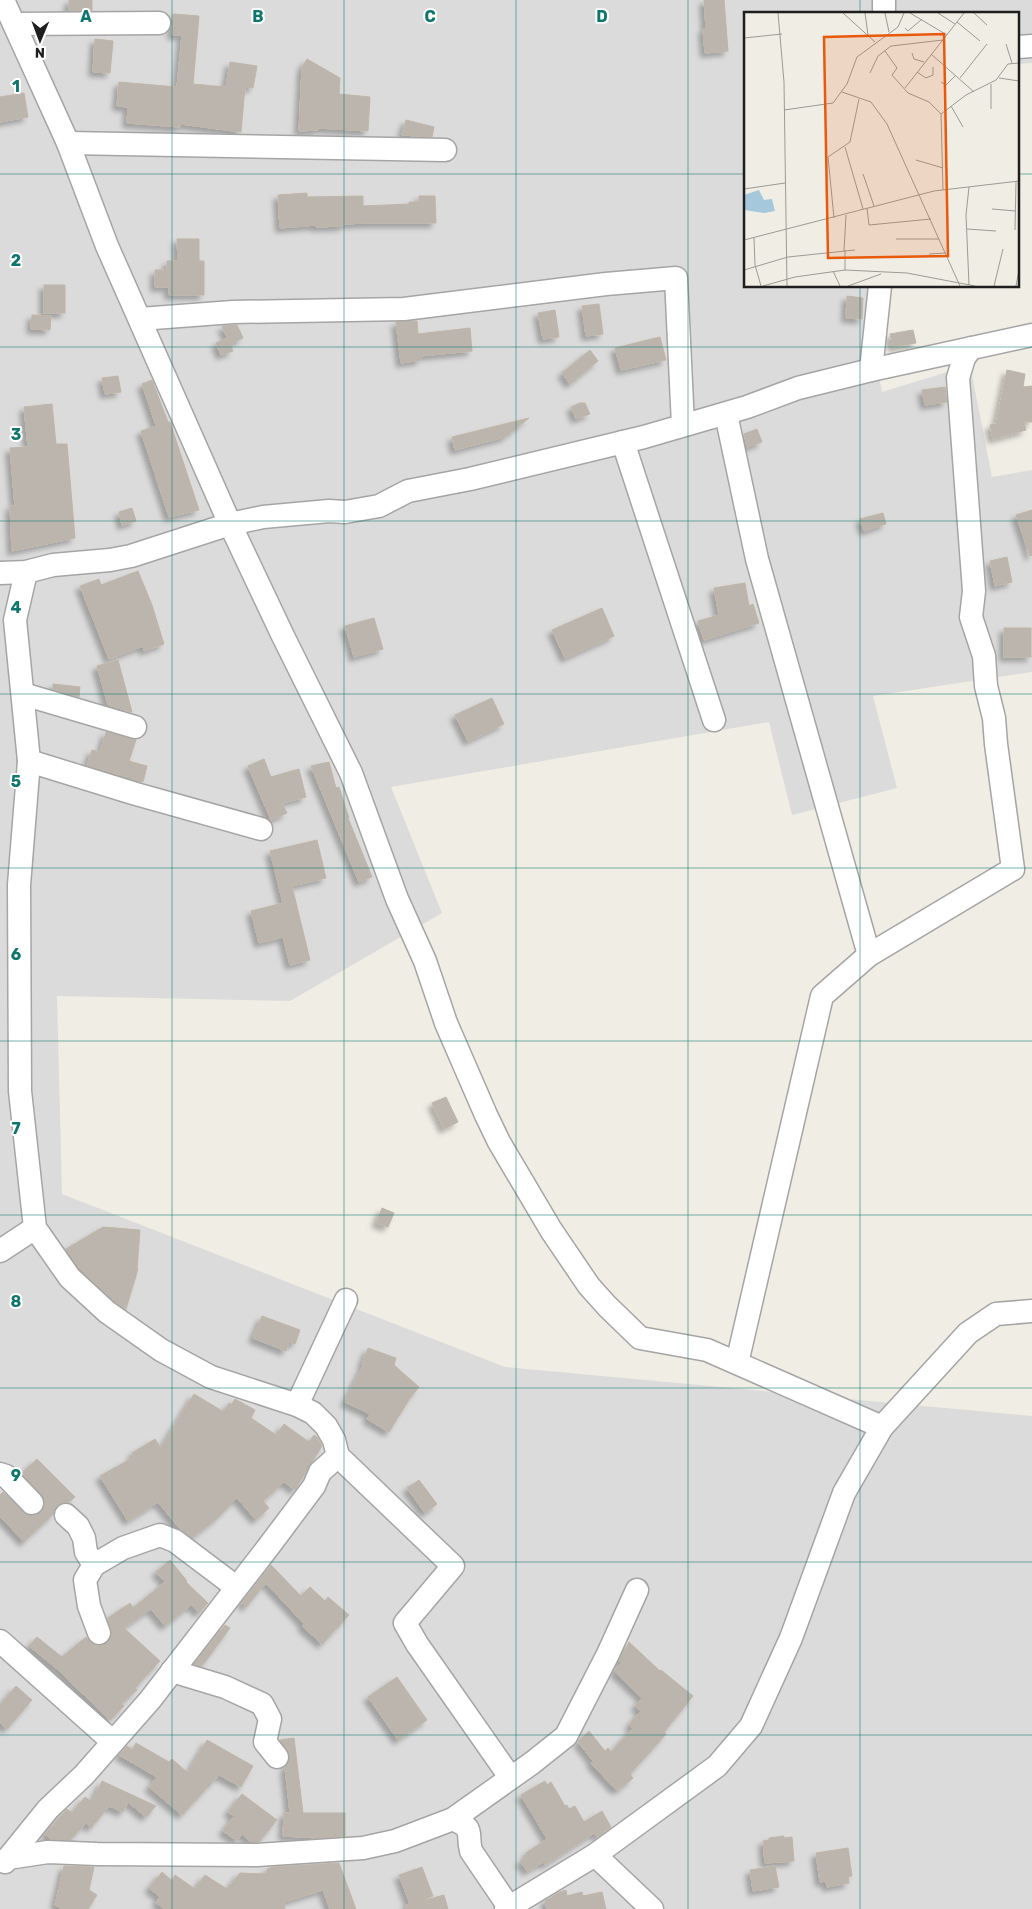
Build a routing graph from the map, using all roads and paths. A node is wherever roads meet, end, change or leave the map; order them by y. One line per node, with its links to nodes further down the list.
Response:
1 (3, 0): 3 (street)
2 (159, 23): 3 (street)
3 (14, 24): 4 (street)
4 (68, 143): 5 (street); 7 (street)
5 (445, 150)
6 (880, 288): 10 (street)
7 (140, 319): 12 (street); 14 (street)
8 (1032, 335): 9 (street)
9 (971, 348): 10 (street); 22 (street)
10 (871, 370): 11 (street)
11 (726, 414): 12 (street); 22 (street)
12 (684, 426): 13 (street)
13 (623, 442): 14 (street); 18 (street)
14 (230, 524): 15 (street); 27 (street)
15 (26, 572): 16 (street); 17 (street)
16 (0, 573)
17 (22, 694): 19 (street); 20 (street)
18 (714, 720)
19 (135, 727)
20 (29, 761): 21 (street); 23 (street)
21 (261, 829)
22 (869, 955): 27 (street)
23 (34, 1228): 24 (street); 28 (street)
24 (0, 1251)
25 (346, 1300): 28 (street)
26 (1032, 1311): 29 (street)
27 (736, 1363): 29 (street)
28 (297, 1405): 30 (street)
29 (882, 1427): 44 (street)
30 (338, 1456): 35 (street); 42 (street)
31 (0, 1474): 32 (street)
32 (32, 1503)
33 (66, 1515): 34 (street)
34 (94, 1565): 35 (street); 37 (street)
35 (236, 1587): 39 (street)
36 (637, 1590): 42 (street)
37 (100, 1633)
38 (0, 1641): 40 (street)
39 (172, 1671): 40 (street); 41 (street)
40 (113, 1742): 45 (street)
41 (277, 1757)
42 (510, 1777): 43 (street)
43 (453, 1819): 45 (street); 46 (street)
44 (595, 1856): 46 (street); 47 (street)
45 (4, 1863)
46 (508, 1908)
47 (652, 1909)

